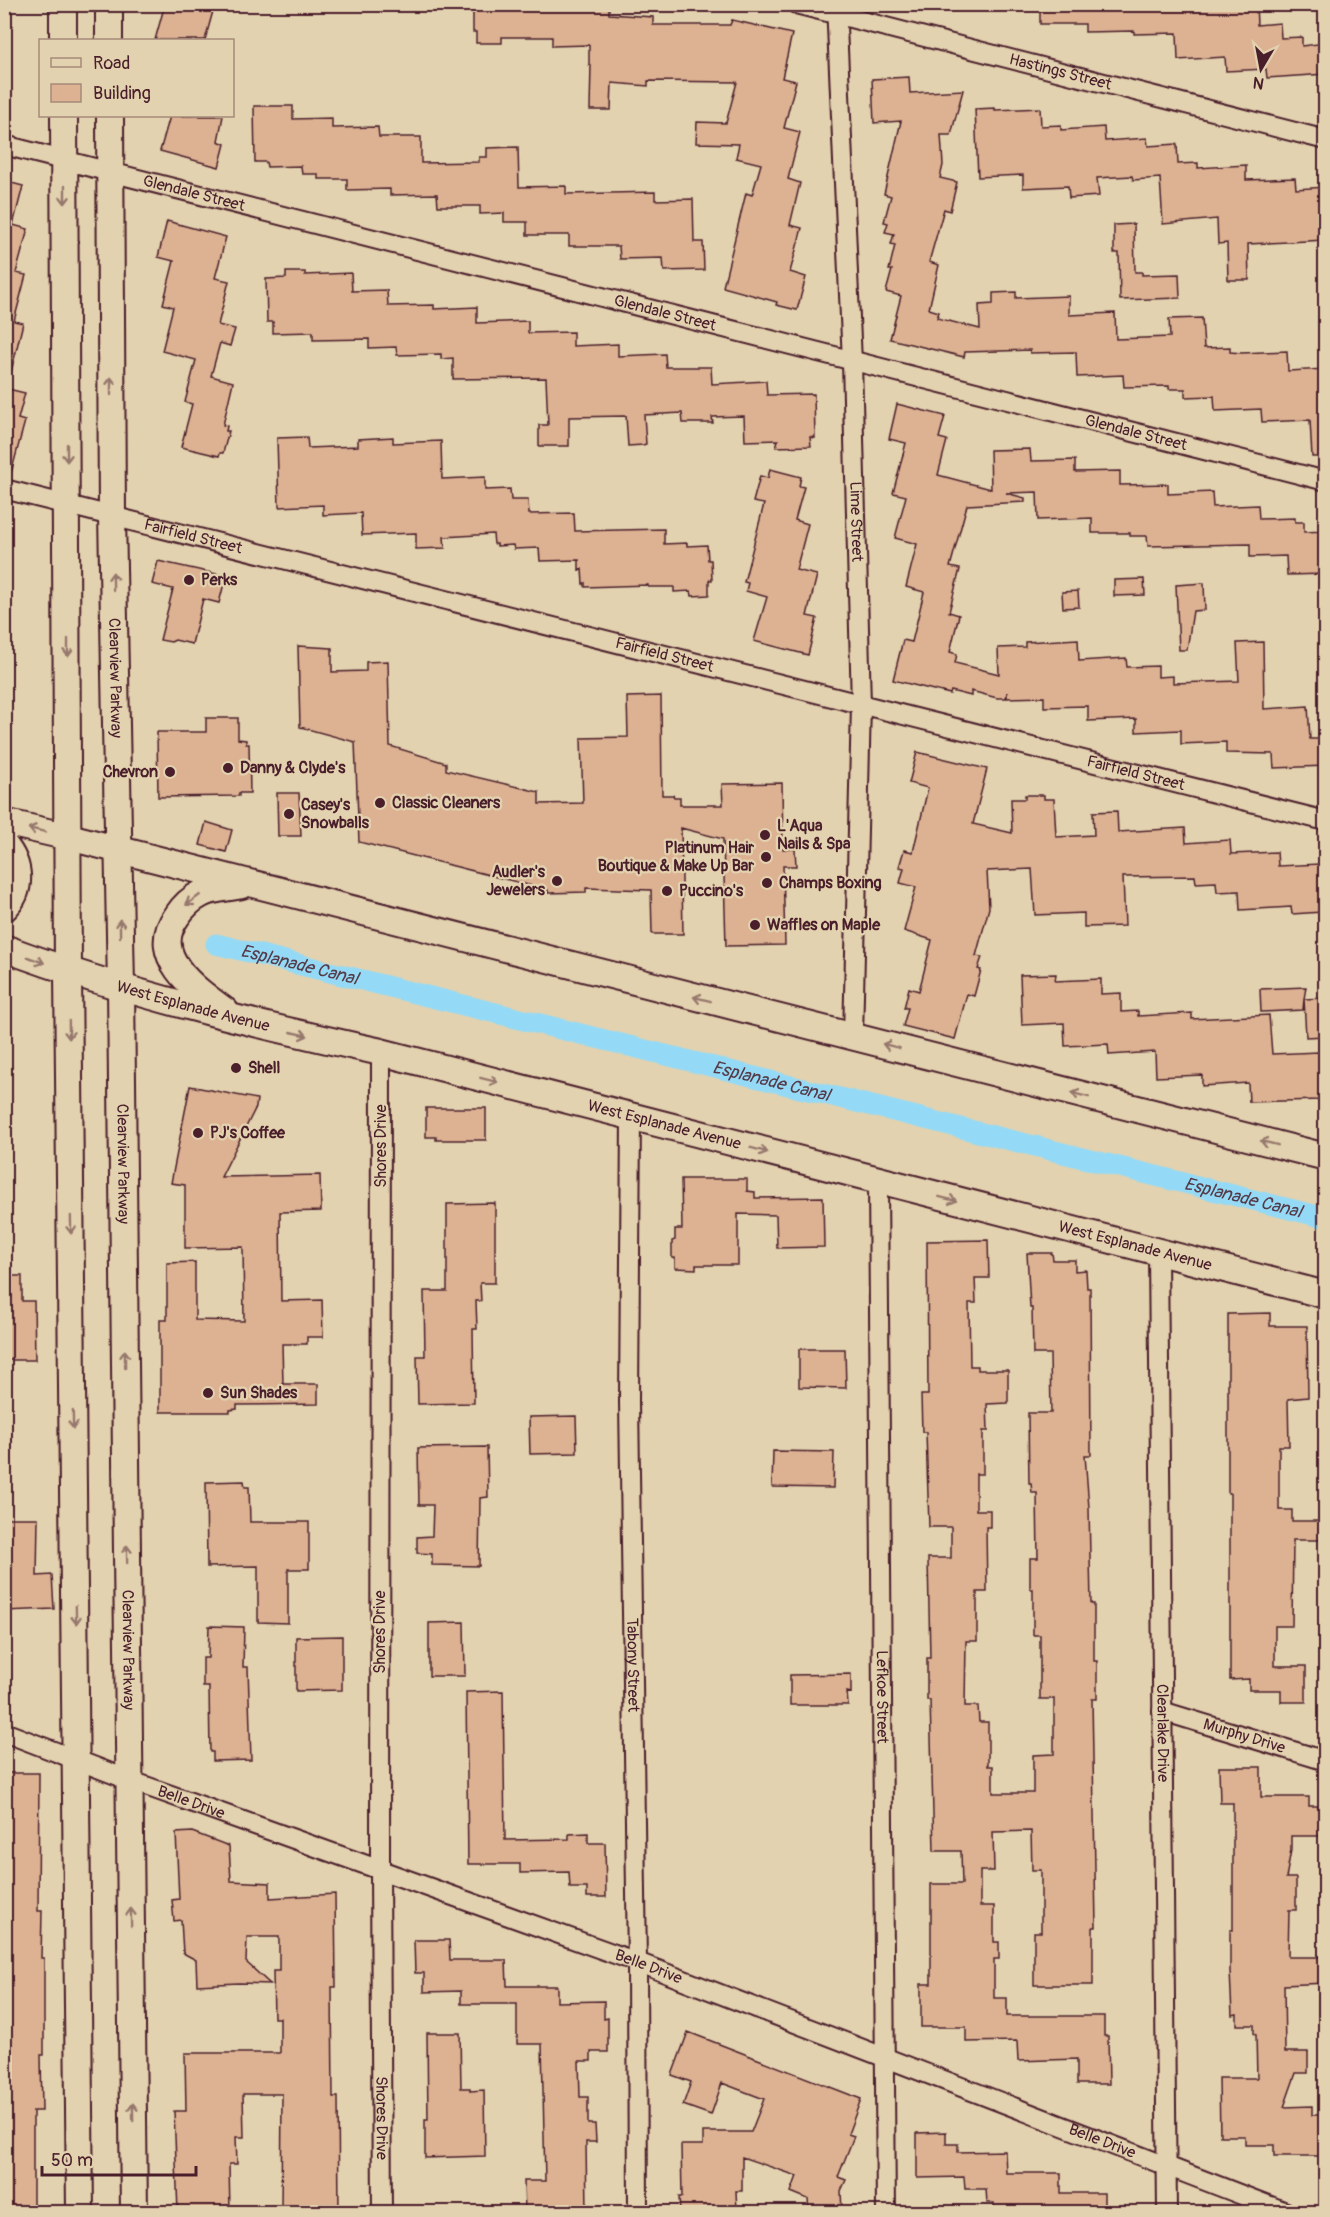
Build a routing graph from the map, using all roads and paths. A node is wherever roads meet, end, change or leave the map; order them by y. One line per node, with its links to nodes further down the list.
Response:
1 (63, 4): 5 (main road)
2 (109, 4): 6 (main road)
3 (796, 4): 4 (street, Hastings Street)
4 (836, 10): 9 (street, Hastings Street); 13 (street, Lime Street)
5 (63, 39)
6 (109, 39)
7 (64, 117): 11 (main road)
8 (110, 117): 12 (main road, Clearview Parkway)
9 (1326, 140)
10 (4, 145): 11 (street, Glendale Street)
11 (65, 160): 12 (street, Glendale Street); 16 (main road, one-way to 16)
12 (110, 170): 13 (street, Glendale Street); 17 (main road, Clearview Parkway, one-way to 12)
13 (852, 362): 14 (street, Glendale Street); 18 (street, Lime Street)
14 (1326, 481)
15 (4, 489): 16 (street, Fairfield Street)
16 (67, 505): 17 (street, Fairfield Street); 21 (main road, one-way to 21)
17 (112, 515): 18 (street, Fairfield Street); 23 (main road, Clearview Parkway, one-way to 17)
18 (861, 705): 19 (street, Fairfield Street); 30 (street, Lime Street)
19 (1326, 821)
20 (4, 822): 21 (main road, one-way to 20)
21 (69, 837): 23 (main road); 27 (main road)
22 (4, 845): 25 (main road)
23 (118, 849): 24 (main road); 28 (main road, Clearview Parkway, one-way to 23)
24 (249, 884): 29 (main road, one-way to 29); 30 (main road, one-way to 24)
25 (4, 908)
26 (4, 948): 27 (main road, West Esplanade Avenue, one-way to 27)
27 (68, 972): 28 (main road, West Esplanade Avenue); 39 (main road, one-way to 39)
28 (121, 987): 29 (main road, West Esplanade Avenue); 41 (main road, Clearview Parkway, one-way to 28)
29 (238, 1020): 31 (main road, West Esplanade Avenue, one-way to 31)
30 (853, 1037): 33 (main road, one-way to 30)
31 (381, 1052): 32 (main road, West Esplanade Avenue, one-way to 32); 42 (street, Shores Drive)
32 (631, 1116): 34 (main road, West Esplanade Avenue, one-way to 34); 43 (street, Tabony Street)
33 (1326, 1157)
34 (878, 1181): 35 (main road, West Esplanade Avenue, one-way to 35); 44 (street, Lefkoe Street)
35 (1158, 1253): 36 (main road, West Esplanade Avenue); 37 (street, Clearlake Drive)
36 (1326, 1295)
37 (1162, 1711): 40 (street, Murphy Drive); 45 (street, Clearlake Drive)
38 (4, 1732): 39 (street, Belle Drive)
39 (77, 1760): 41 (street, Belle Drive); 46 (main road)
40 (1326, 1761)
41 (129, 1780): 42 (street, Belle Drive); 47 (main road, Clearview Parkway, one-way to 41)
42 (380, 1870): 43 (street, Belle Drive); 48 (street, Shores Drive)
43 (637, 1962): 44 (street, Belle Drive); 49 (street, Tabony Street)
44 (884, 2058): 45 (street, Belle Drive); 50 (street, Lefkoe Street)
45 (1167, 2167): 51 (street, Clearlake Drive); 52 (street, Belle Drive)
46 (80, 2212)
47 (134, 2212)
48 (382, 2212)
49 (638, 2212)
50 (886, 2212)
51 (1167, 2212)
52 (1286, 2212)

